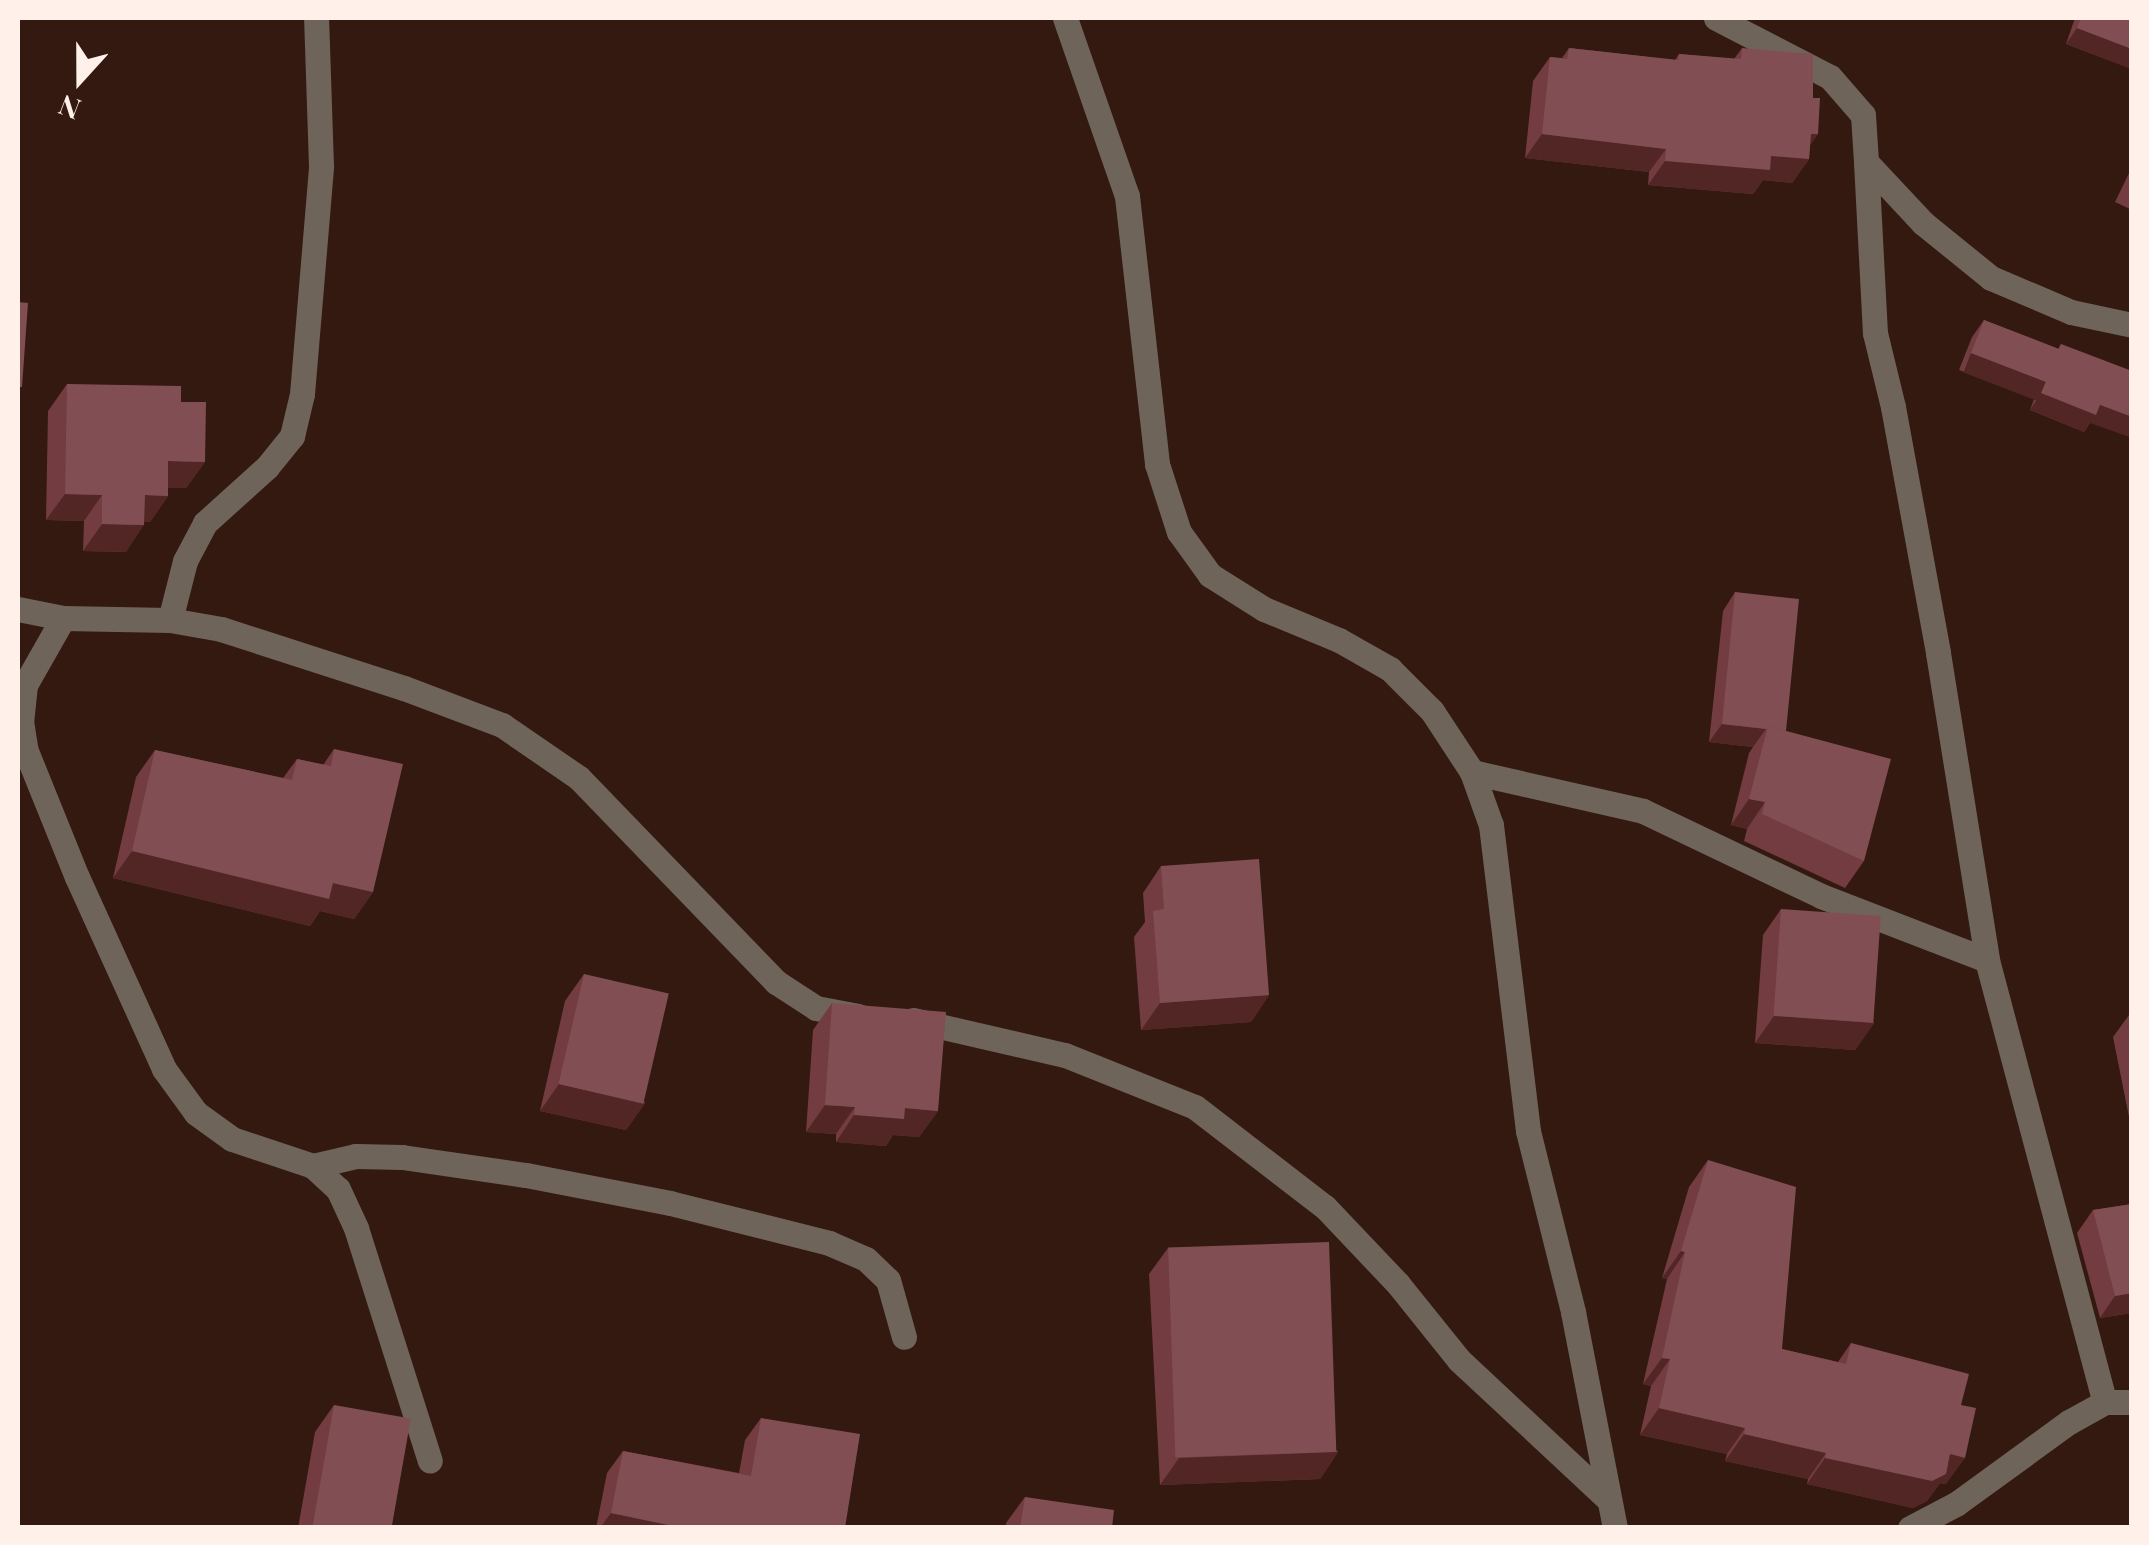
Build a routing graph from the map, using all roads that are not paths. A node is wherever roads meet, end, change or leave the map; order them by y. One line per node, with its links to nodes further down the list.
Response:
1 (316, 18): 8 (street)
2 (1065, 18): 9 (street)
3 (1716, 18): 4 (street)
4 (1866, 162): 5 (street); 10 (street)
5 (2132, 325)
6 (18, 609): 7 (street)
7 (63, 618): 8 (street); 11 (street)
8 (170, 620): 15 (street)
9 (1472, 772): 10 (street); 15 (street)
10 (1987, 960): 13 (street)
11 (312, 1166): 12 (street); 14 (street)
12 (904, 1337)
13 (2118, 1402): 17 (street)
14 (430, 1460)
15 (1609, 1500): 16 (street)
16 (1615, 1528)
17 (1910, 1528)

